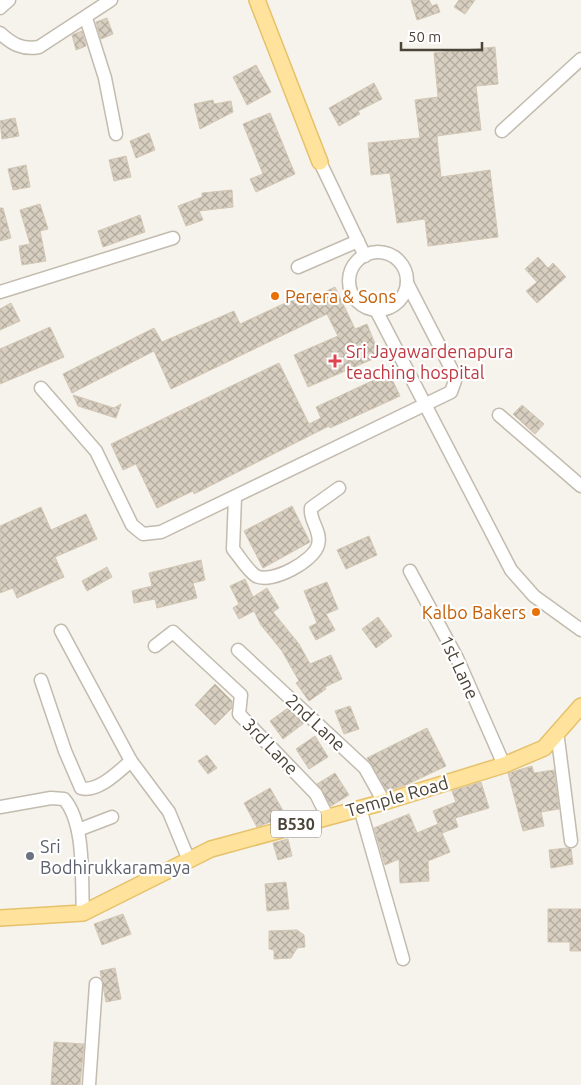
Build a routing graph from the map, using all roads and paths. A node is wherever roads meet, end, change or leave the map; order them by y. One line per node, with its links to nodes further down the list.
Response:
1 (9, 0): 4 (street)
2 (111, 0): 5 (street)
3 (257, 0): 10 (main road)
4 (0, 8)
5 (86, 18): 6 (street); 9 (street)
6 (0, 33)
7 (581, 59): 8 (street)
8 (502, 131)
9 (116, 134)
10 (320, 162): 12 (street)
11 (173, 238): 16 (street)
12 (358, 242): 13 (street); 14 (street)
13 (364, 256): 15 (street); 17 (street)
14 (298, 268)
15 (407, 283): 17 (street); 19 (street)
16 (0, 292)
17 (376, 310): 19 (street)
18 (41, 388): 23 (street)
19 (424, 405): 23 (street); 25 (street)
20 (499, 416): 21 (street)
21 (581, 486)
22 (338, 488): 23 (street)
23 (235, 498)
24 (410, 571): 33 (street, 1st Lane)
25 (581, 630)
26 (62, 632): 32 (street)
27 (155, 646): 37 (street, 3rd Lane)
28 (238, 650): 34 (street, 2nd Lane)
29 (41, 680): 32 (street)
30 (581, 706): 31 (main road, Temple Road / B530)
31 (556, 736): 33 (main road, Temple Road / B530); 40 (street)
32 (131, 761): 41 (street)
33 (504, 765): 34 (main road, Temple Road / B530)
34 (384, 802): 36 (main road, Temple Road / B530)
35 (0, 807): 39 (street)
36 (360, 808): 37 (main road, Temple Road / B530); 44 (street)
37 (327, 816): 41 (main road, Temple Road / B530)
38 (112, 817): 39 (street)
39 (78, 830): 42 (street)
40 (571, 841)
41 (188, 858): 42 (main road, Temple Road / B530)
42 (83, 914): 43 (main road, Temple Road / B530)
43 (0, 918)
44 (403, 960)
45 (96, 984): 46 (street)
46 (89, 1085)

